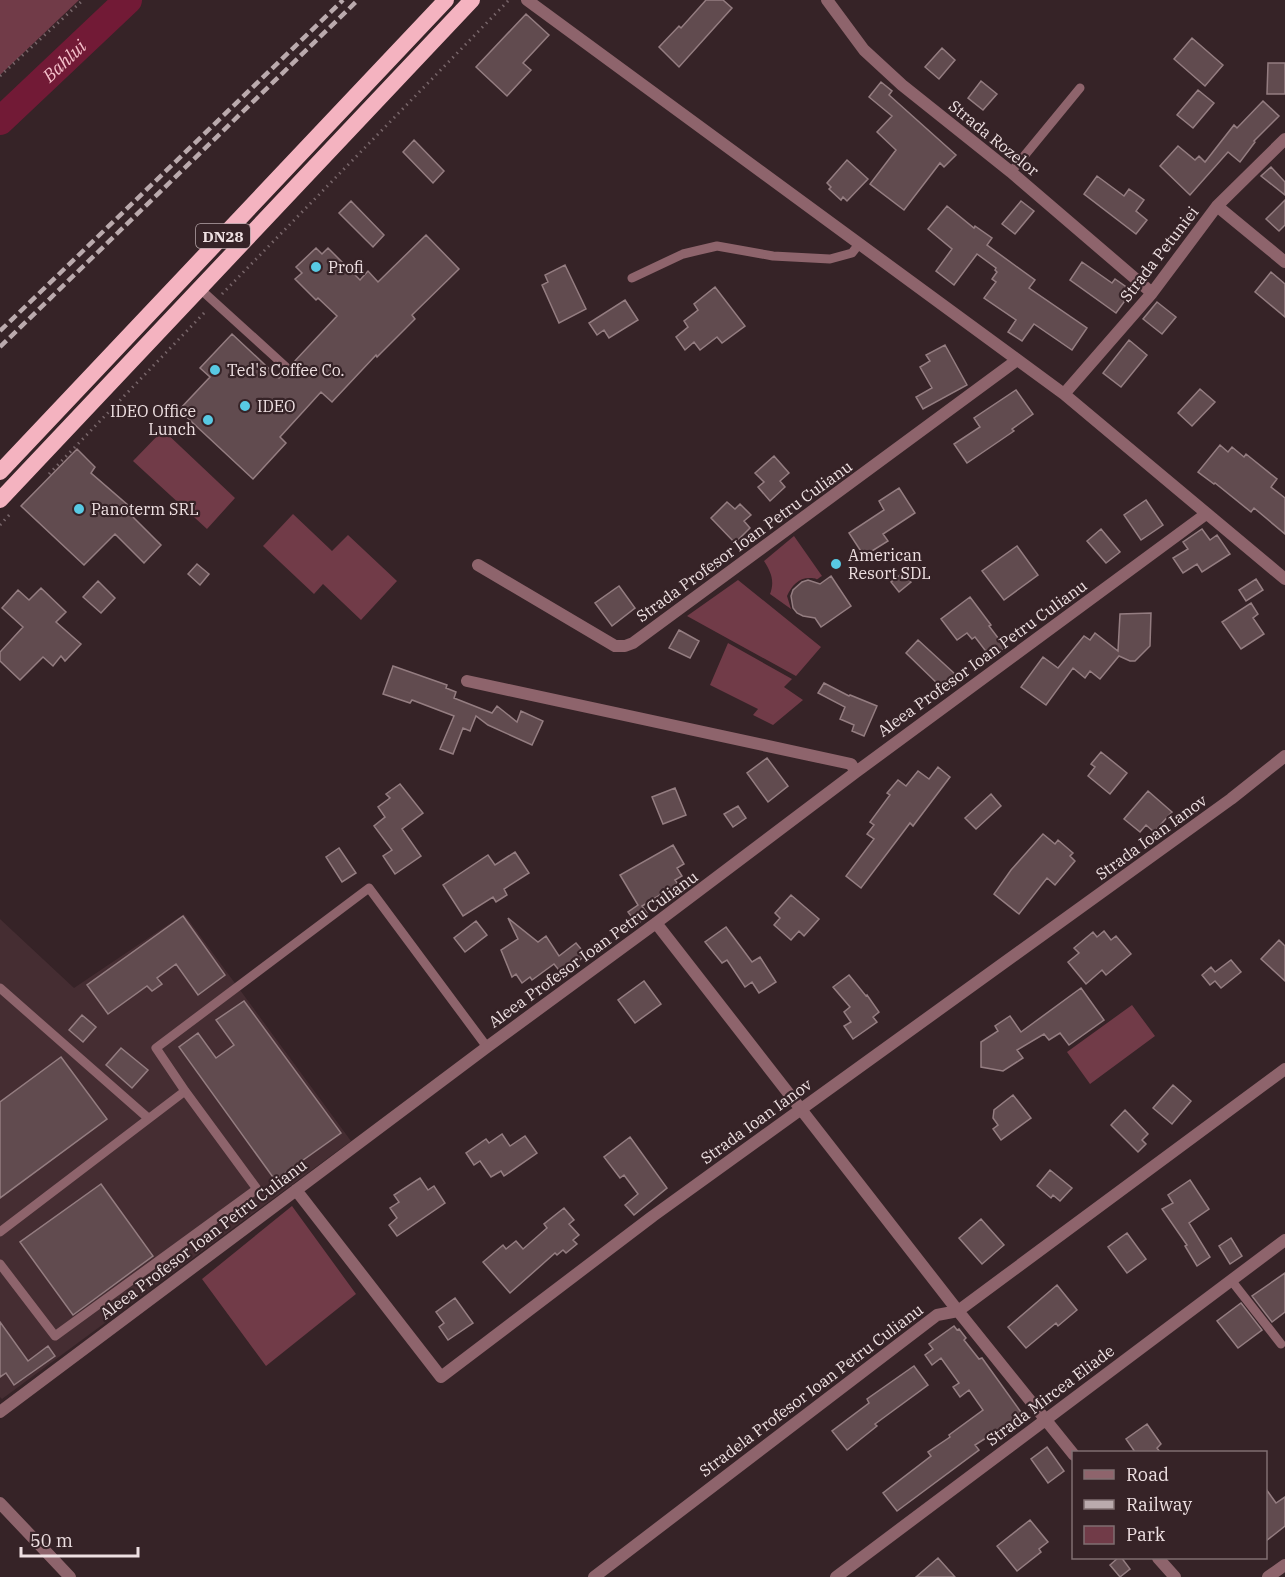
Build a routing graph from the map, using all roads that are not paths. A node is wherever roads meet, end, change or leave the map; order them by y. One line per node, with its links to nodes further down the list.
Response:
1 (446, 0): 17 (highway, DN28)
2 (472, 0): 12 (highway, DN28)
3 (527, 0): 9 (street)
4 (827, 0): 7 (street, Strada Rozelor)
5 (1080, 88): 7 (lane)
6 (1285, 139): 8 (street, Strada Petuniei)
7 (1011, 172): 13 (street, Strada Rozelor)
8 (1217, 206): 10 (street); 13 (street, Strada Petuniei)
9 (859, 244): 11 (lane); 14 (street)
10 (1285, 261)
11 (632, 278)
12 (199, 288): 15 (lane); 18 (highway, DN28)
13 (1152, 293): 16 (street, Strada Petuniei)
14 (1017, 360): 16 (street); 20 (street, Strada Profesor Ioan Petru Culianu)
15 (286, 367)
16 (1064, 394): 19 (street)
17 (0, 472)
18 (0, 500)
19 (1206, 514): 21 (street); 24 (street, Aleea Profesor Ioan Petru Culianu)
20 (478, 565)
21 (1285, 579)
22 (467, 681): 24 (street)
23 (1285, 756): 30 (street, Strada Ioan Ianov)
24 (856, 772): 25 (street, Aleea Profesor Ioan Petru Culianu)
25 (656, 923): 27 (street, Aleea Profesor Ioan Petru Culianu); 30 (street)
26 (0, 988): 31 (lane)
27 (487, 1047): 29 (lane); 32 (street, Aleea Profesor Ioan Petru Culianu)
28 (1285, 1069): 37 (street, Stradela Profesor Ioan Petru Culianu)
29 (185, 1091): 31 (lane); 35 (lane)
30 (801, 1110): 32 (street, Strada Ioan Ianov); 37 (street)
31 (148, 1118): 33 (lane)
32 (296, 1190): 39 (street, Aleea Profesor Ioan Petru Culianu)
33 (0, 1232)
34 (1284, 1242): 36 (street, Strada Mircea Eliade)
35 (0, 1264)
36 (1231, 1280): 38 (lane); 40 (street, Strada Mircea Eliade)
37 (958, 1311): 40 (street); 46 (street, Stradela Profesor Ioan Petru Culianu)
38 (1281, 1344)
39 (0, 1412)
40 (1044, 1420): 41 (street); 47 (street, Strada Mircea Eliade)
41 (1072, 1453)
42 (0, 1503): 45 (street)
43 (1160, 1559): 48 (street)
44 (1285, 1565): 49 (street)
45 (70, 1577)
46 (594, 1577)
47 (836, 1577)
48 (1175, 1577)
49 (1268, 1577)

